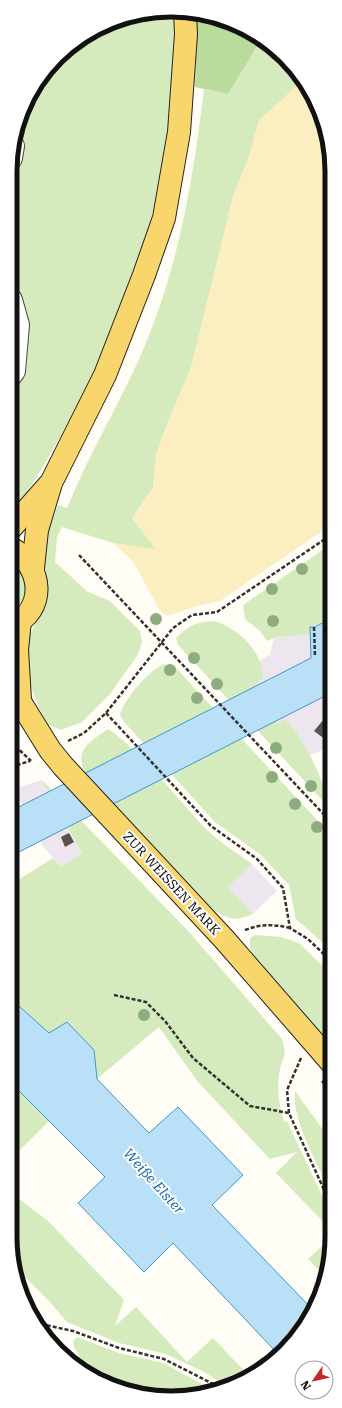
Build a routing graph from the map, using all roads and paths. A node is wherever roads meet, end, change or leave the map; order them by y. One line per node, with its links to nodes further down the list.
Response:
1 (185, 17): 4 (main road)
2 (17, 321): 3 (lane)
3 (17, 336)
4 (51, 483): 5 (main road); 9 (main road)
5 (17, 521)
6 (325, 539): 12 (path)
7 (17, 551): 9 (main road, ZUR WEISSEN MARK)
8 (79, 555): 12 (path)
9 (32, 568): 10 (main road, ZUR WEISSEN MARK)
10 (17, 622)
11 (314, 627): 13 (path)
12 (162, 641): 15 (path); 17 (path)
13 (314, 657)
14 (17, 696): 16 (main road, ZUR WEISSEN MARK)
15 (106, 713): 16 (path); 18 (path)
16 (50, 750): 19 (main road, ZUR WEISSEN MARK)
17 (325, 816)
18 (290, 928): 19 (path); 20 (path)
19 (224, 939): 22 (main road, ZUR WEISSEN MARK)
20 (325, 955)
21 (114, 995): 24 (path)
22 (325, 1055)
23 (301, 1056): 24 (path)
24 (289, 1114): 25 (path)
25 (325, 1192)
26 (44, 1325): 27 (path)
27 (214, 1385)

